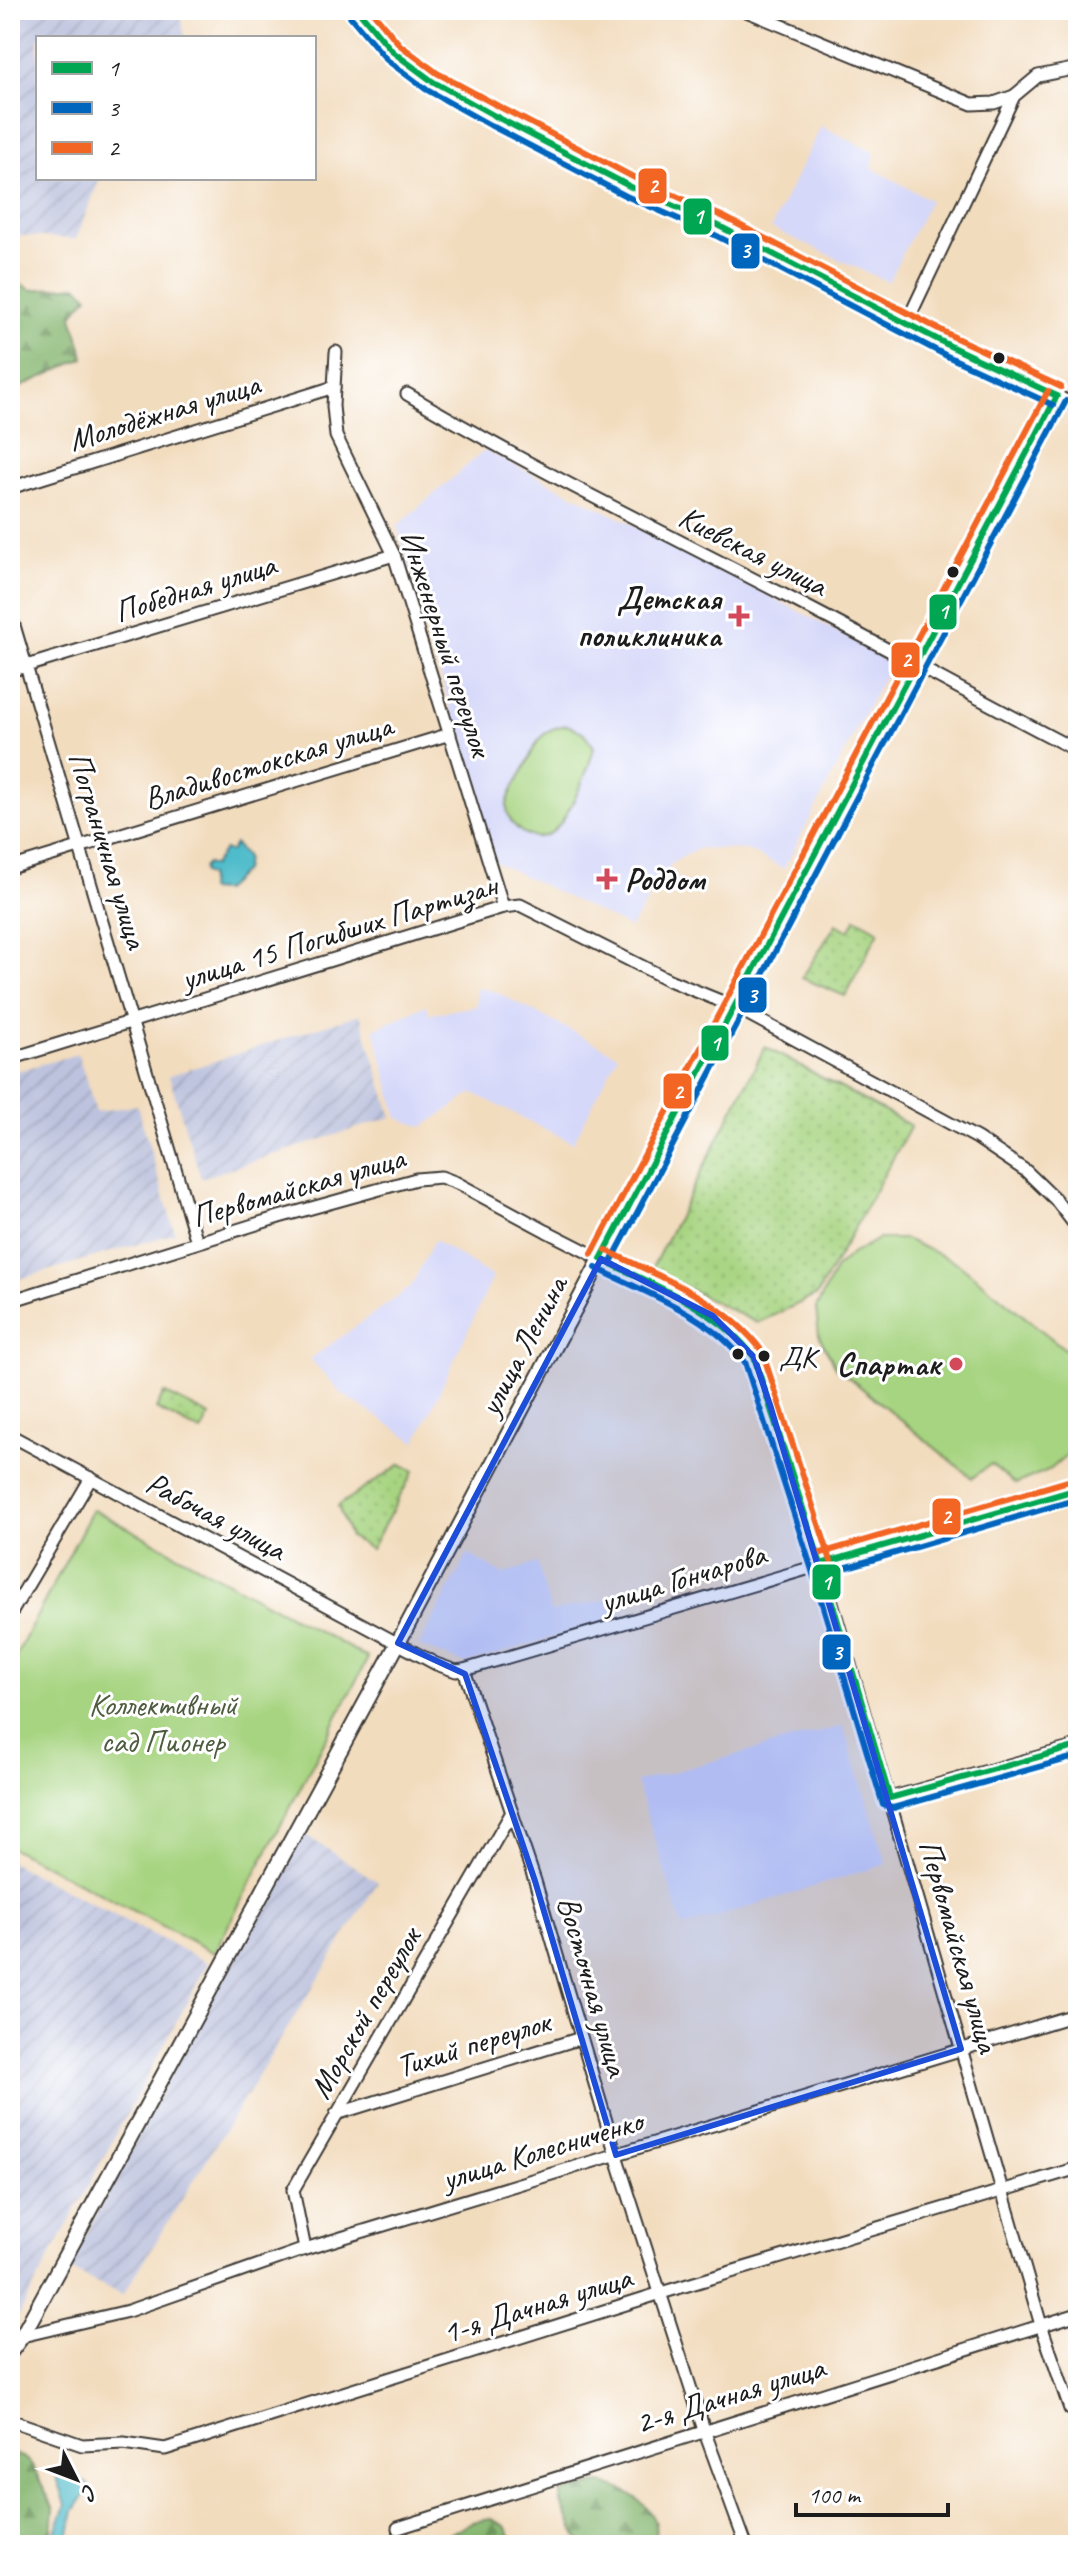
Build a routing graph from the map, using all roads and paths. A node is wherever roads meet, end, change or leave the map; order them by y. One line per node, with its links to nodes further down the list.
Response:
1 (358, 10): 5 (main road)
2 (744, 10): 4 (street)
3 (1078, 68): 4 (street)
4 (1014, 96): 5 (street)
5 (907, 322): 9 (main road)
6 (336, 352): 7 (street, Инженерный переулок)
7 (334, 387): 11 (street, Молодёжная улица); 12 (street, Инженерный переулок)
8 (407, 394): 14 (street, Киевская улица)
9 (1057, 396): 10 (street); 14 (main road, улица Ленина)
10 (1078, 407)
11 (10, 488)
12 (394, 555): 15 (street, Победная улица); 17 (street, Инженерный переулок)
13 (10, 612): 15 (street, Пограничная улица)
14 (916, 665): 18 (street, Киевская улица); 22 (main road, улица Ленина)
15 (26, 666): 16 (street, Победная улица); 19 (street, Пограничная улица)
16 (10, 671)
17 (450, 734): 19 (street, Владивостокская улица); 21 (street, Инженерный переулок)
18 (1078, 751)
19 (80, 846): 20 (street, Владивостокская улица); 23 (street, Пограничная улица)
20 (10, 868)
21 (503, 907): 22 (street, улица 15 Погибших Партизан); 23 (street, улица 15 Погибших Партизан)
22 (735, 1007): 25 (street, улица 15 Погибших Партизан); 27 (main road, улица Ленина)
23 (133, 1021): 24 (street, улица 15 Погибших Партизан); 26 (street, Пограничная улица)
24 (10, 1059)
25 (1078, 1229)
26 (197, 1242): 27 (street, Первомайская улица); 28 (street, Первомайская улица)
27 (601, 1259): 32 (street, Первомайская улица); 34 (main road, улица Ленина)
28 (10, 1301)
29 (10, 1435): 30 (street, Рабочая улица)
30 (91, 1478): 33 (street); 34 (street, Рабочая улица)
31 (1078, 1489): 32 (street, улица Гончарова)
32 (821, 1564): 35 (street, улица Гончарова); 37 (street, Первомайская улица)
33 (10, 1615)
34 (398, 1643): 35 (street); 50 (main road, улица Ленина)
35 (464, 1670): 38 (street, Восточная улица)
36 (1078, 1746): 37 (street)
37 (890, 1798): 41 (street, Первомайская улица)
38 (512, 1812): 40 (street, Восточная улица); 42 (street, Морской переулок)
39 (1078, 2014): 41 (street, улица Колесниченко)
40 (581, 2038): 42 (street, Тихий переулок); 43 (street, Восточная улица)
41 (961, 2049): 43 (street, улица Колесниченко); 45 (street, Первомайская улица)
42 (336, 2114): 46 (street, Морской переулок)
43 (616, 2155): 46 (street, улица Колесниченко); 47 (street, Восточная улица)
44 (1078, 2168): 45 (street, 1-я Дачная улица)
45 (1004, 2191): 47 (street, 1-я Дачная улица); 49 (street, Первомайская улица)
46 (305, 2249): 50 (street, улица Колесниченко)
47 (661, 2293): 53 (street, 1-я Дачная улица); 54 (street, Восточная улица)
48 (1078, 2314): 49 (street, 2-я Дачная улица)
49 (1041, 2325): 52 (street, Первомайская улица); 54 (street, 2-я Дачная улица)
50 (22, 2336): 51 (main road, улица Ленина)
51 (10, 2352)
52 (1070, 2409)
53 (10, 2420)
54 (704, 2430): 55 (street, 2-я Дачная улица); 56 (street, Восточная улица)
55 (398, 2528)
56 (746, 2545)

